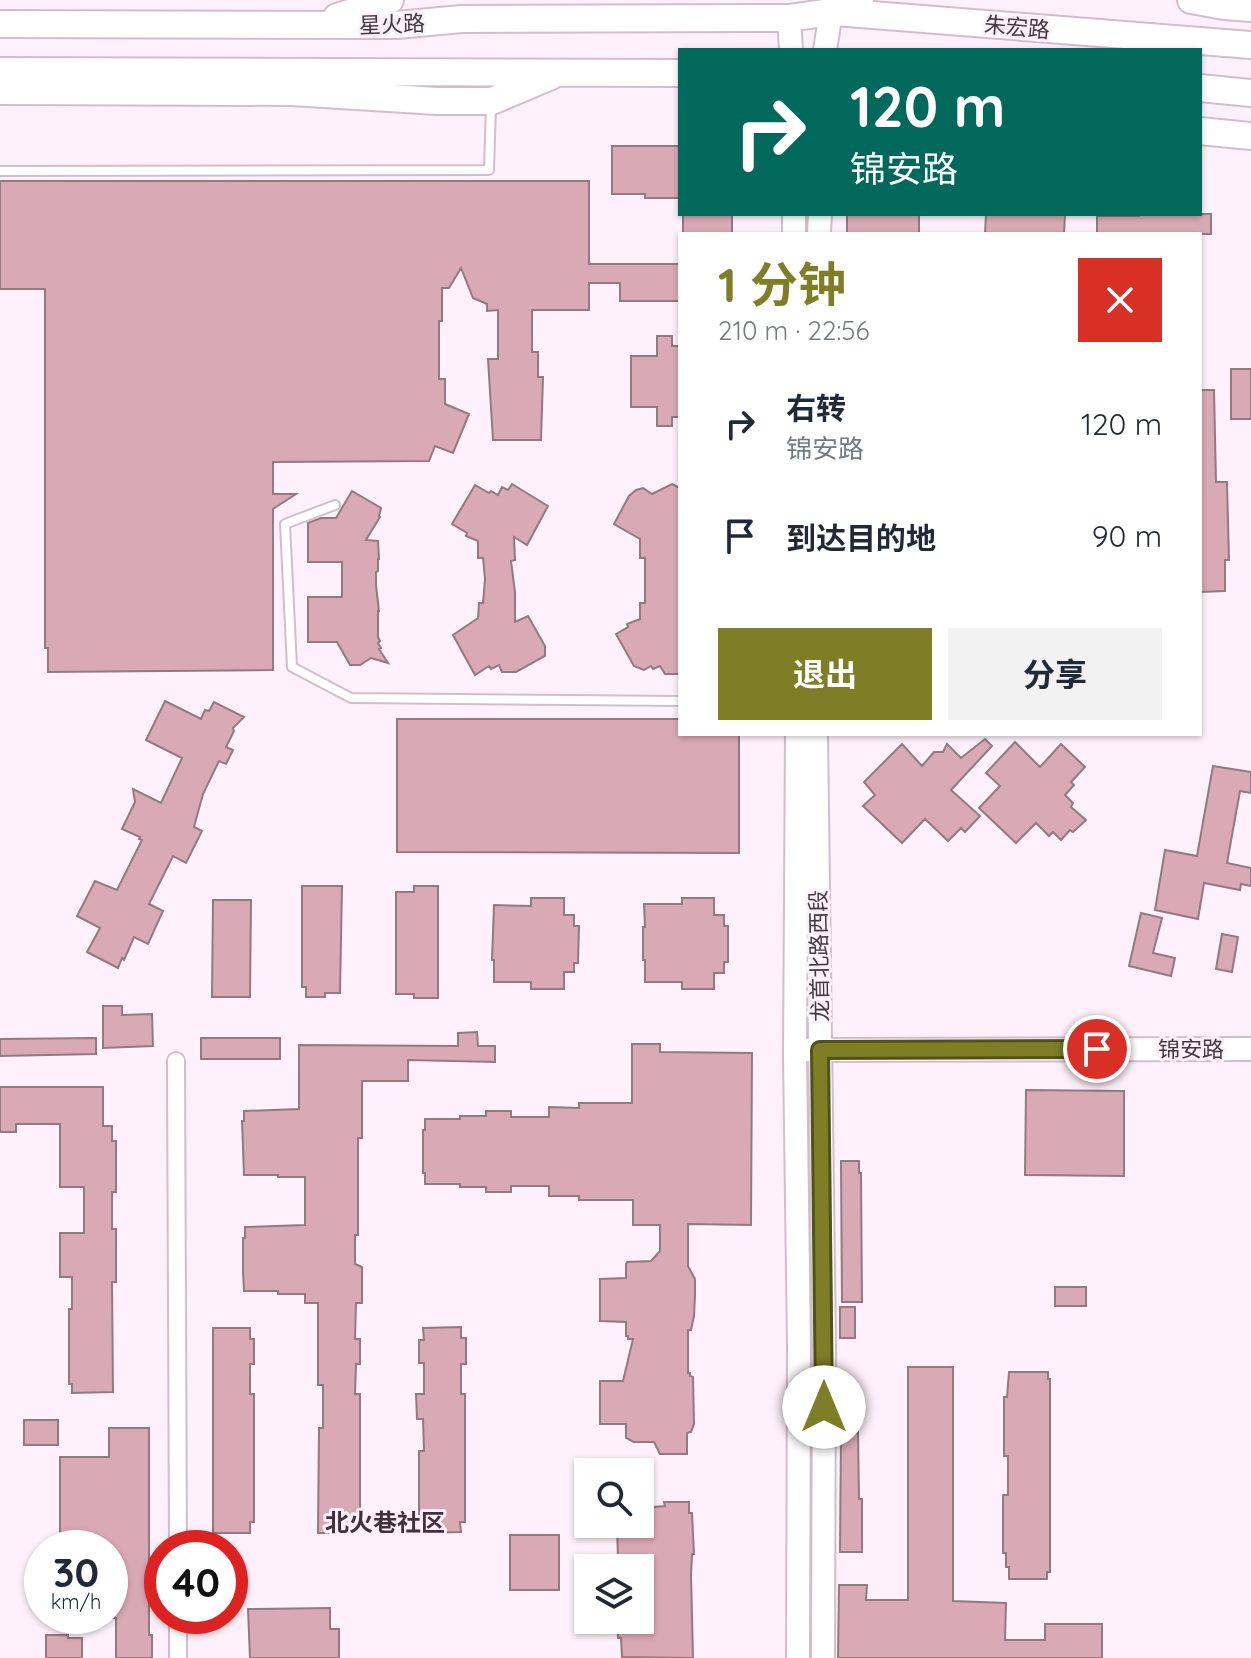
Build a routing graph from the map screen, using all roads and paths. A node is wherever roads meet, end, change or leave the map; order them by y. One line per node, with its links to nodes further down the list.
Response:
1 (390, 0): 10 (main road)
2 (721, 0): 8 (main road)
3 (860, 0): 7 (main road)
4 (1191, 0): 5 (main road)
5 (1251, 8)
6 (116, 12): 9 (main road, 星火路); 10 (main road, 星火路)
7 (831, 12): 8 (main road, 星火路); 11 (main road, 朱宏路); 13 (street)
8 (777, 18): 10 (main road, 星火路); 12 (street)
9 (0, 24)
10 (310, 25)
11 (1251, 45)
12 (790, 48)
13 (825, 48)
14 (0, 71): 15 (main road, 星火路)
15 (560, 72): 16 (main road, 星火路); 20 (main road)
16 (678, 73)
17 (1202, 88): 19 (main road)
18 (0, 91): 20 (main road)
19 (1251, 93)
20 (492, 101): 23 (lane)
21 (1202, 131): 22 (main road)
22 (1251, 136)
23 (0, 171)
24 (335, 505): 25 (lane)
25 (678, 701)
26 (797, 736): 29 (street, 龙首北路西段)
27 (816, 736): 30 (street, 龙首北路西段)
28 (1251, 1049): 30 (street, 锦安路)
29 (795, 1050): 30 (street, 锦安路); 35 (street, 龙首北路西段)
30 (820, 1050): 36 (street, 龙首北路西段)
31 (176, 1061): 32 (street)
32 (178, 1530)
33 (178, 1634): 34 (street)
34 (178, 1658)
35 (798, 1658)
36 (823, 1658)

